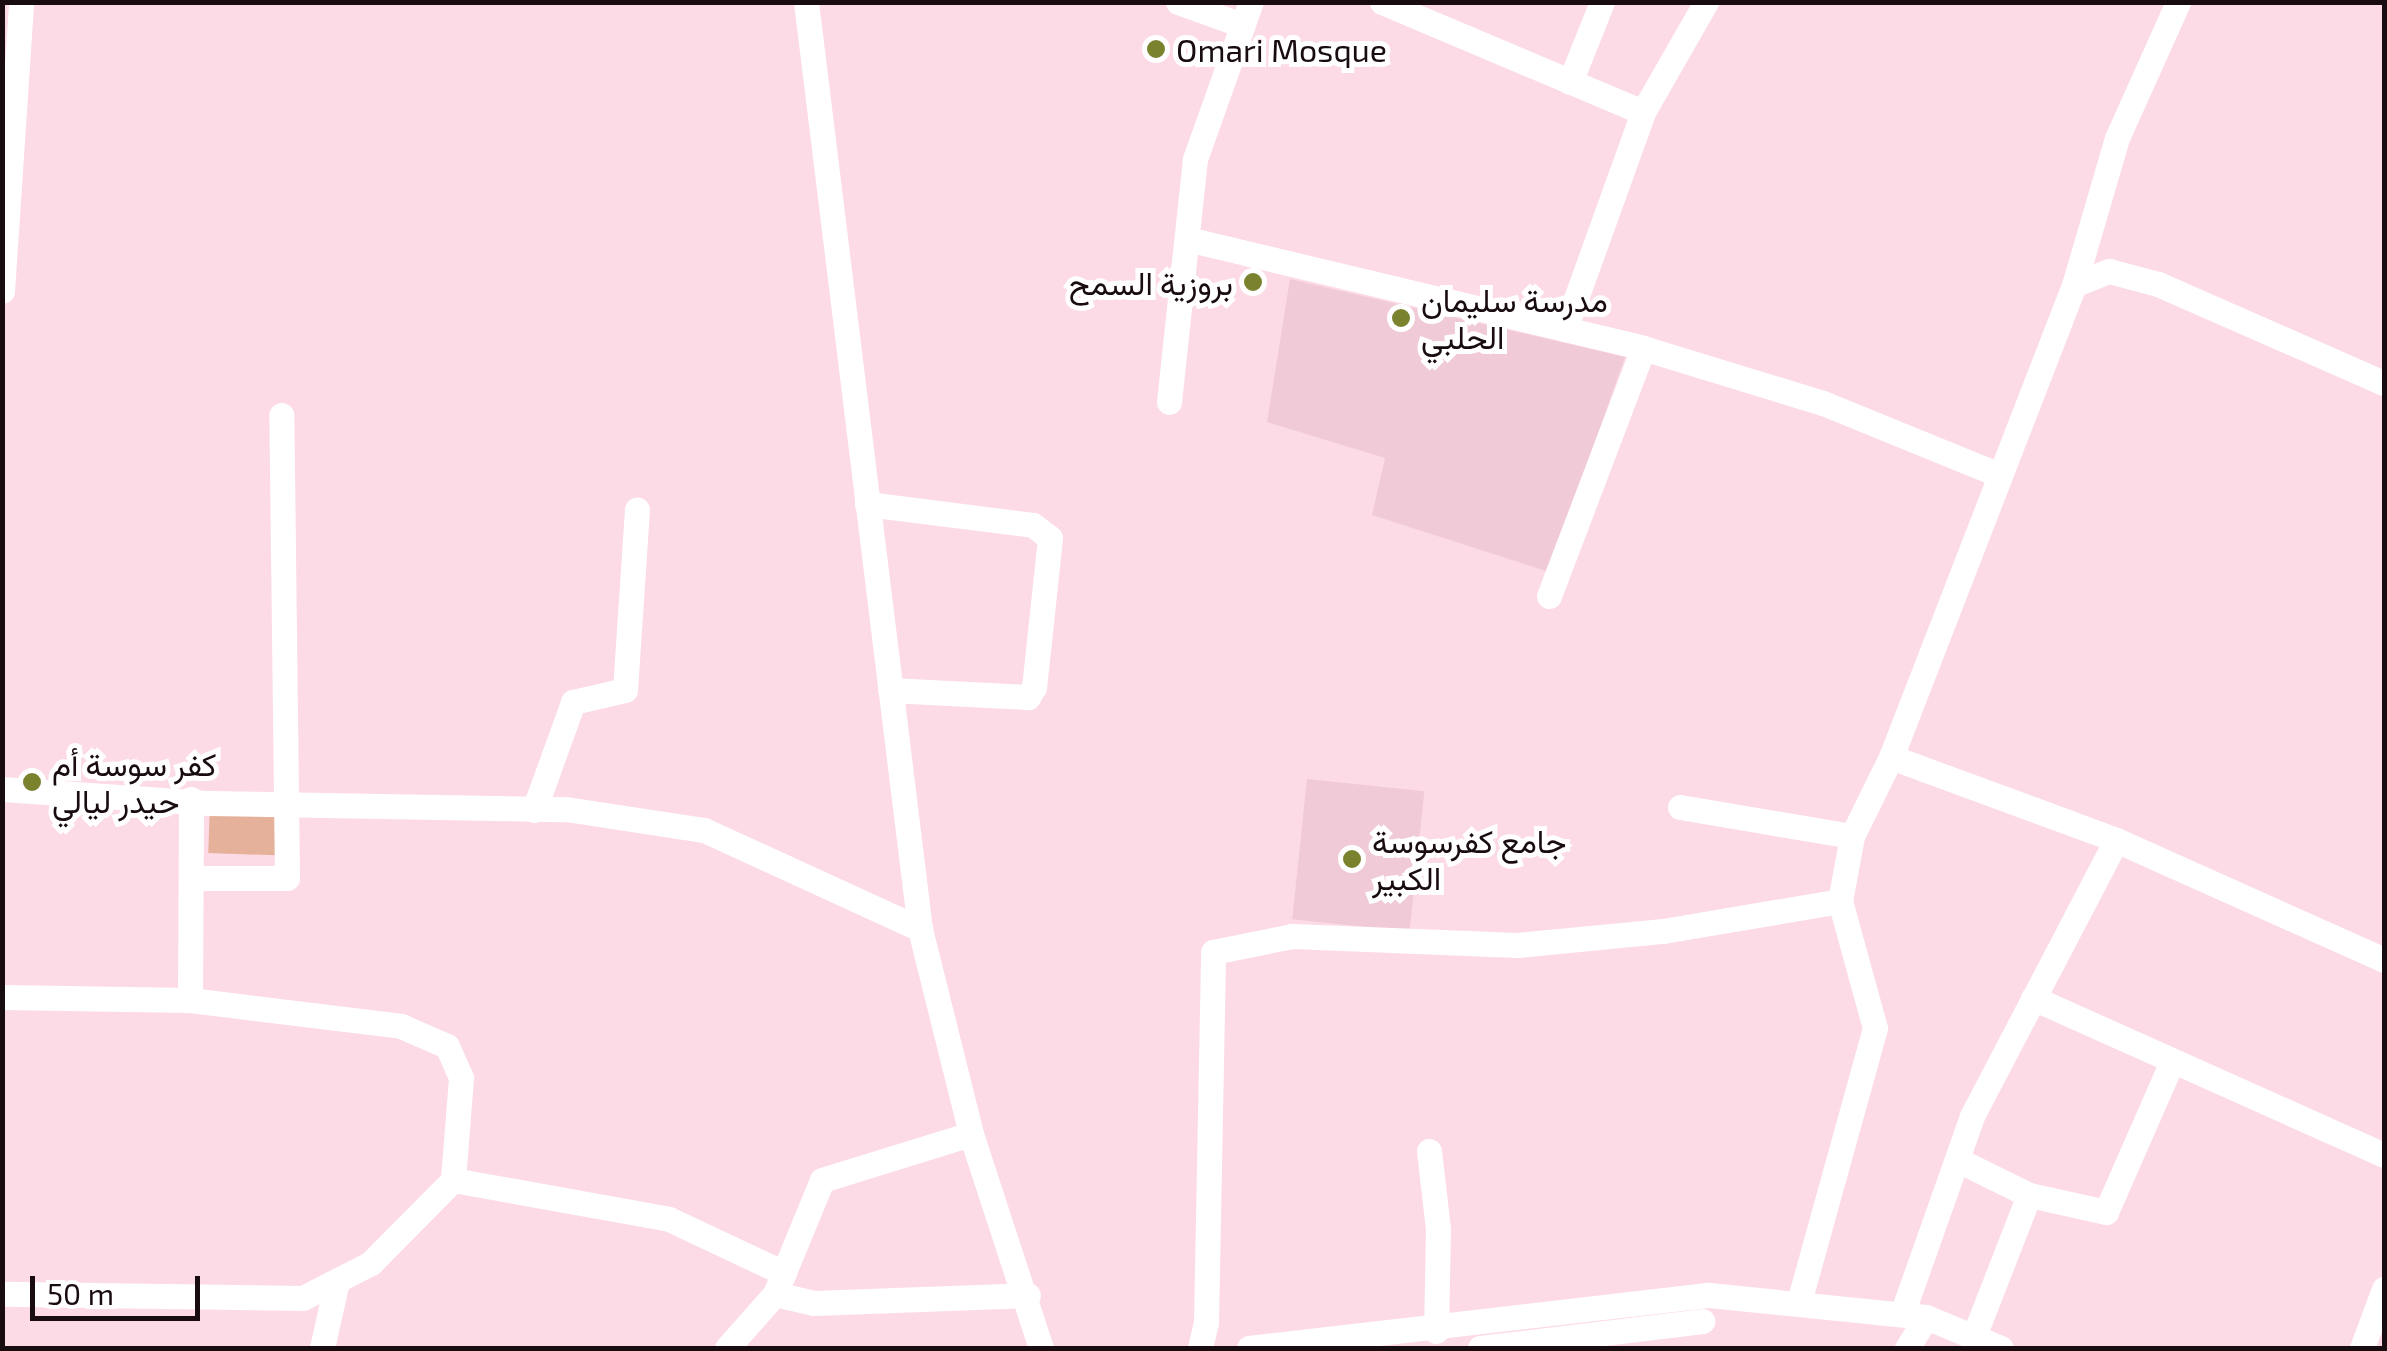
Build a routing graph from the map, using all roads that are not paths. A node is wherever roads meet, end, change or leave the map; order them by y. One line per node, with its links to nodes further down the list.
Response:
1 (21, 2): 14 (street)
2 (806, 2): 21 (street)
3 (1178, 2): 8 (street)
4 (1382, 2): 9 (street)
5 (1602, 2): 10 (street)
6 (1706, 2): 11 (street)
7 (2178, 2): 13 (street)
8 (1245, 13): 12 (street)
9 (1443, 13): 10 (street)
10 (1570, 82): 11 (street)
11 (1643, 112): 15 (street)
12 (1186, 239): 15 (street); 18 (street)
13 (2074, 286): 17 (street); 20 (street)
14 (2, 291)
15 (1565, 329): 16 (street)
16 (1644, 348): 20 (street); 23 (street)
17 (2384, 383)
18 (1169, 402)
19 (281, 415): 28 (street)
20 (1996, 474): 25 (street)
21 (866, 504): 24 (street); 24 (street)
22 (637, 509): 30 (street)
23 (1549, 596)
24 (890, 690): 35 (street)
25 (1891, 757): 31 (street); 32 (street)
26 (2, 789): 27 (street)
27 (191, 800): 28 (street); 33 (street)
28 (289, 805): 30 (street); 33 (street)
29 (1680, 807): 31 (street)
30 (534, 810): 35 (street)
31 (1852, 836): 34 (street)
32 (2116, 840): 36 (street); 38 (street)
33 (191, 878): 39 (street)
34 (1840, 901): 53 (street); 61 (street)
35 (920, 929): 41 (street)
36 (2384, 960)
37 (2, 997): 39 (street)
38 (2034, 998): 40 (street); 44 (street)
39 (190, 1000): 45 (street)
40 (2172, 1062): 43 (street); 46 (street)
41 (971, 1134): 48 (street); 51 (street)
42 (1430, 1151): 56 (street)
43 (2384, 1155)
44 (1960, 1161): 46 (street); 54 (street)
45 (453, 1180): 47 (street); 48 (street)
46 (2029, 1195): 57 (street)
47 (337, 1280): 50 (street); 58 (street)
48 (779, 1283): 51 (street); 59 (street)
49 (2384, 1290): 67 (street)
50 (2, 1294)
51 (1028, 1295): 60 (street)
52 (1736, 1298): 53 (street); 55 (street); 56 (street)
53 (1799, 1302): 54 (street)
54 (1914, 1316): 57 (street); 65 (street)
55 (1702, 1321): 63 (street); 64 (street)
56 (1436, 1331): 62 (street)
57 (1974, 1336): 66 (street)
58 (322, 1348)
59 (727, 1348)
60 (1041, 1348)
61 (1200, 1348)
62 (1250, 1348)
63 (1480, 1348)
64 (1695, 1348)
65 (1907, 1348)
66 (2002, 1348)
67 (2362, 1348)

